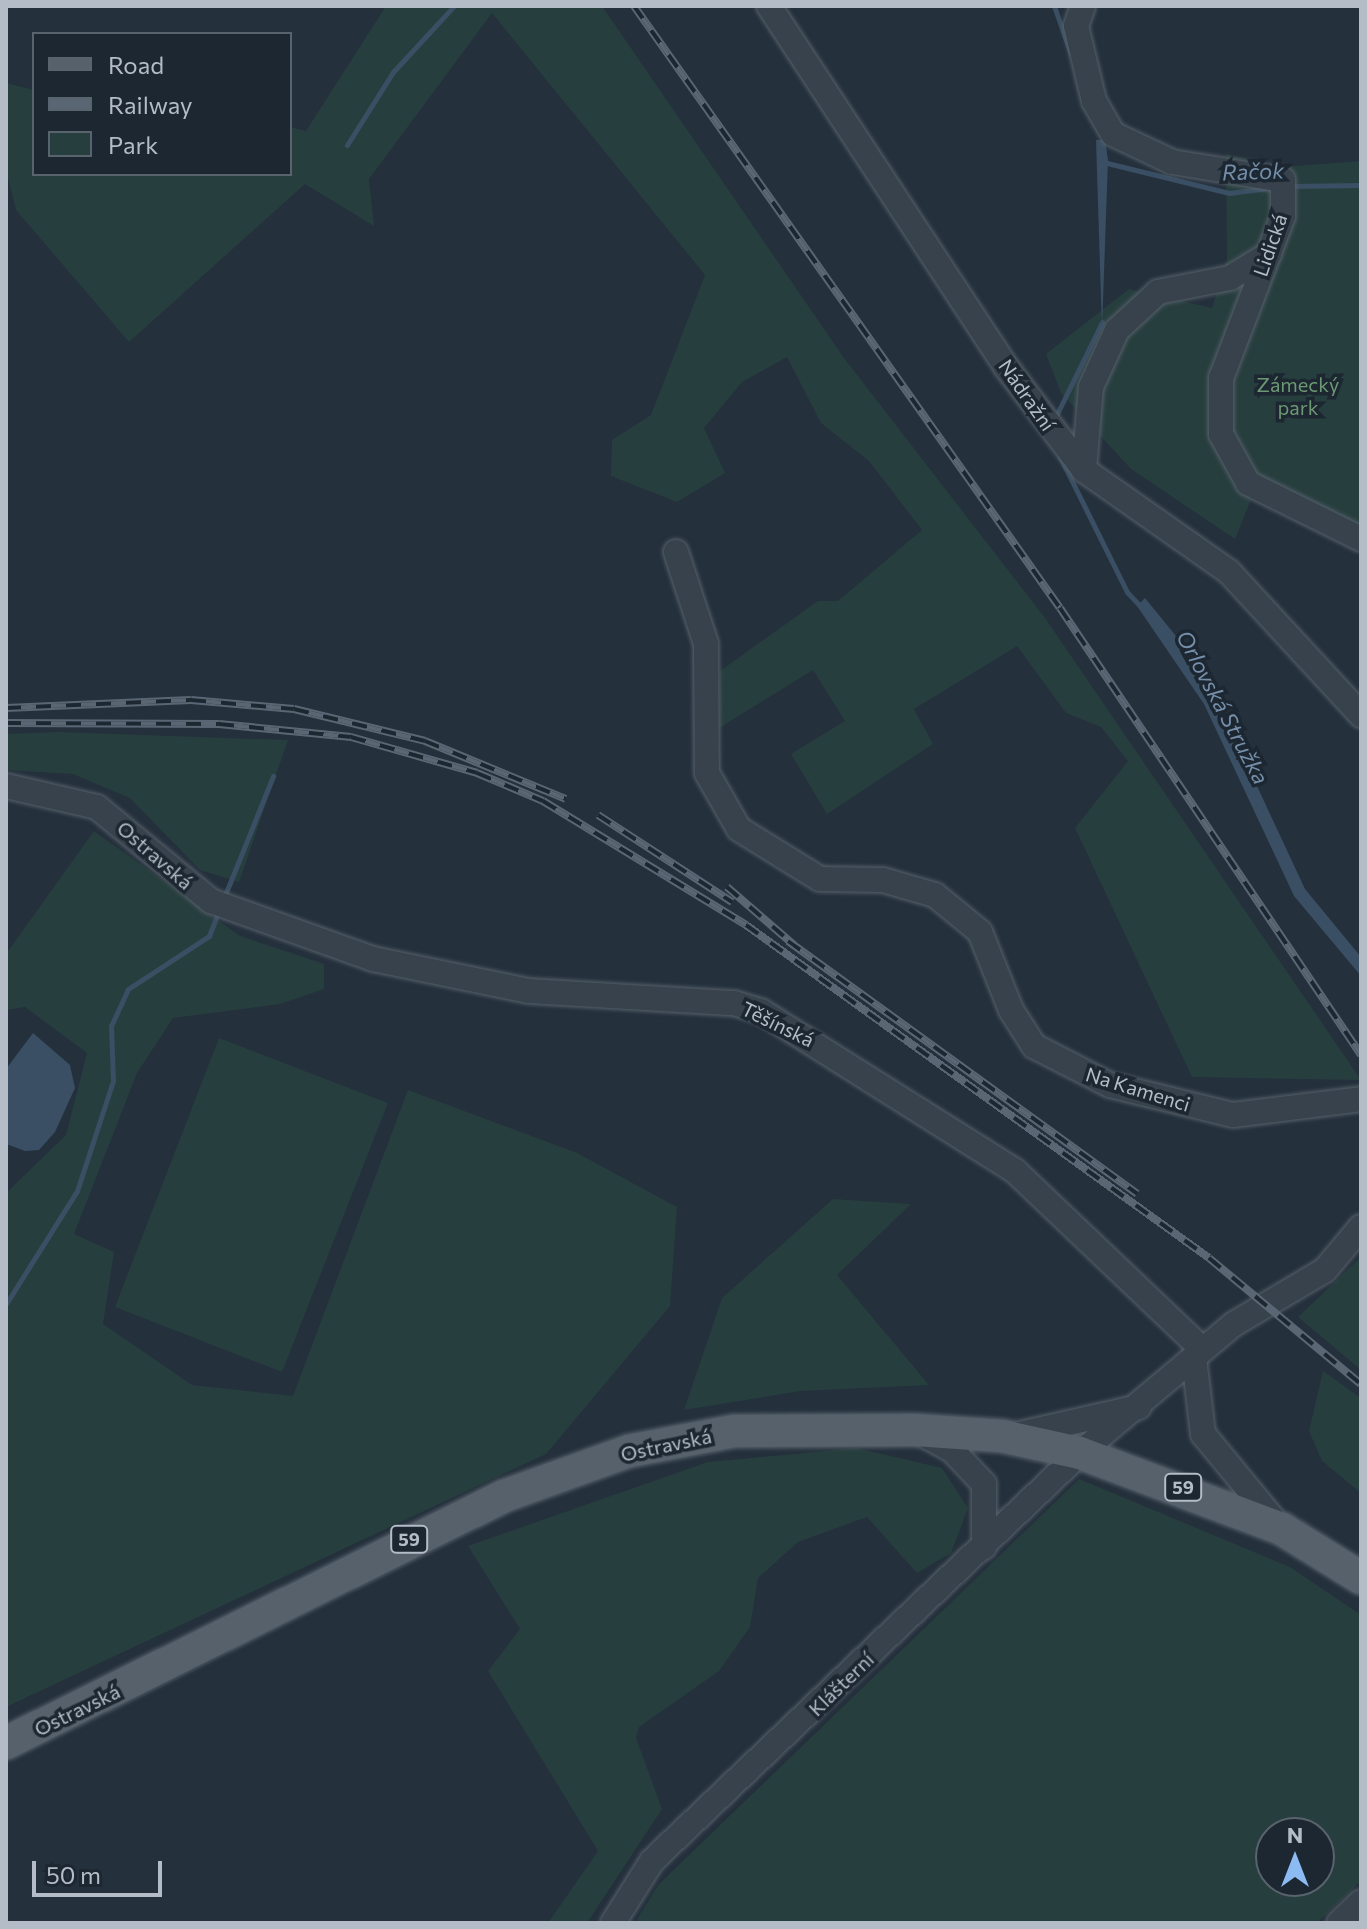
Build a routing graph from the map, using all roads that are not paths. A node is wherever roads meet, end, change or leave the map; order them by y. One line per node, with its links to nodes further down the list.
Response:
1 (769, 6): 4 (street, Nádražní)
2 (1083, 6): 3 (street, Lidická)
3 (1269, 254): 4 (street); 5 (street, Lidická)
4 (1084, 470): 7 (street, Nádražní)
5 (1361, 539)
6 (676, 552): 10 (street, Na Kamenci)
7 (1361, 715)
8 (6, 786): 9 (street, Ostravská)
9 (211, 901): 12 (street, Těšínská)
10 (1361, 1099)
11 (1361, 1227): 12 (street, Klášterní)
12 (1198, 1354): 13 (street, Klášterní); 17 (street)
13 (1145, 1406): 15 (street); 16 (street, Klášterní)
14 (914, 1430): 15 (main road, Ostravská / 59); 18 (street); 20 (main road, Ostravská / 59)
15 (1002, 1436): 16 (main road, Ostravská / 59)
16 (1080, 1453): 17 (main road, Ostravská / 59); 18 (street, Klášterní)
17 (1282, 1529): 19 (main road, Ostravská / 59)
18 (984, 1547): 22 (street, Klášterní)
19 (1361, 1578)
20 (6, 1743)
21 (1361, 1902): 23 (street)
22 (613, 1923)
23 (1339, 1923)

